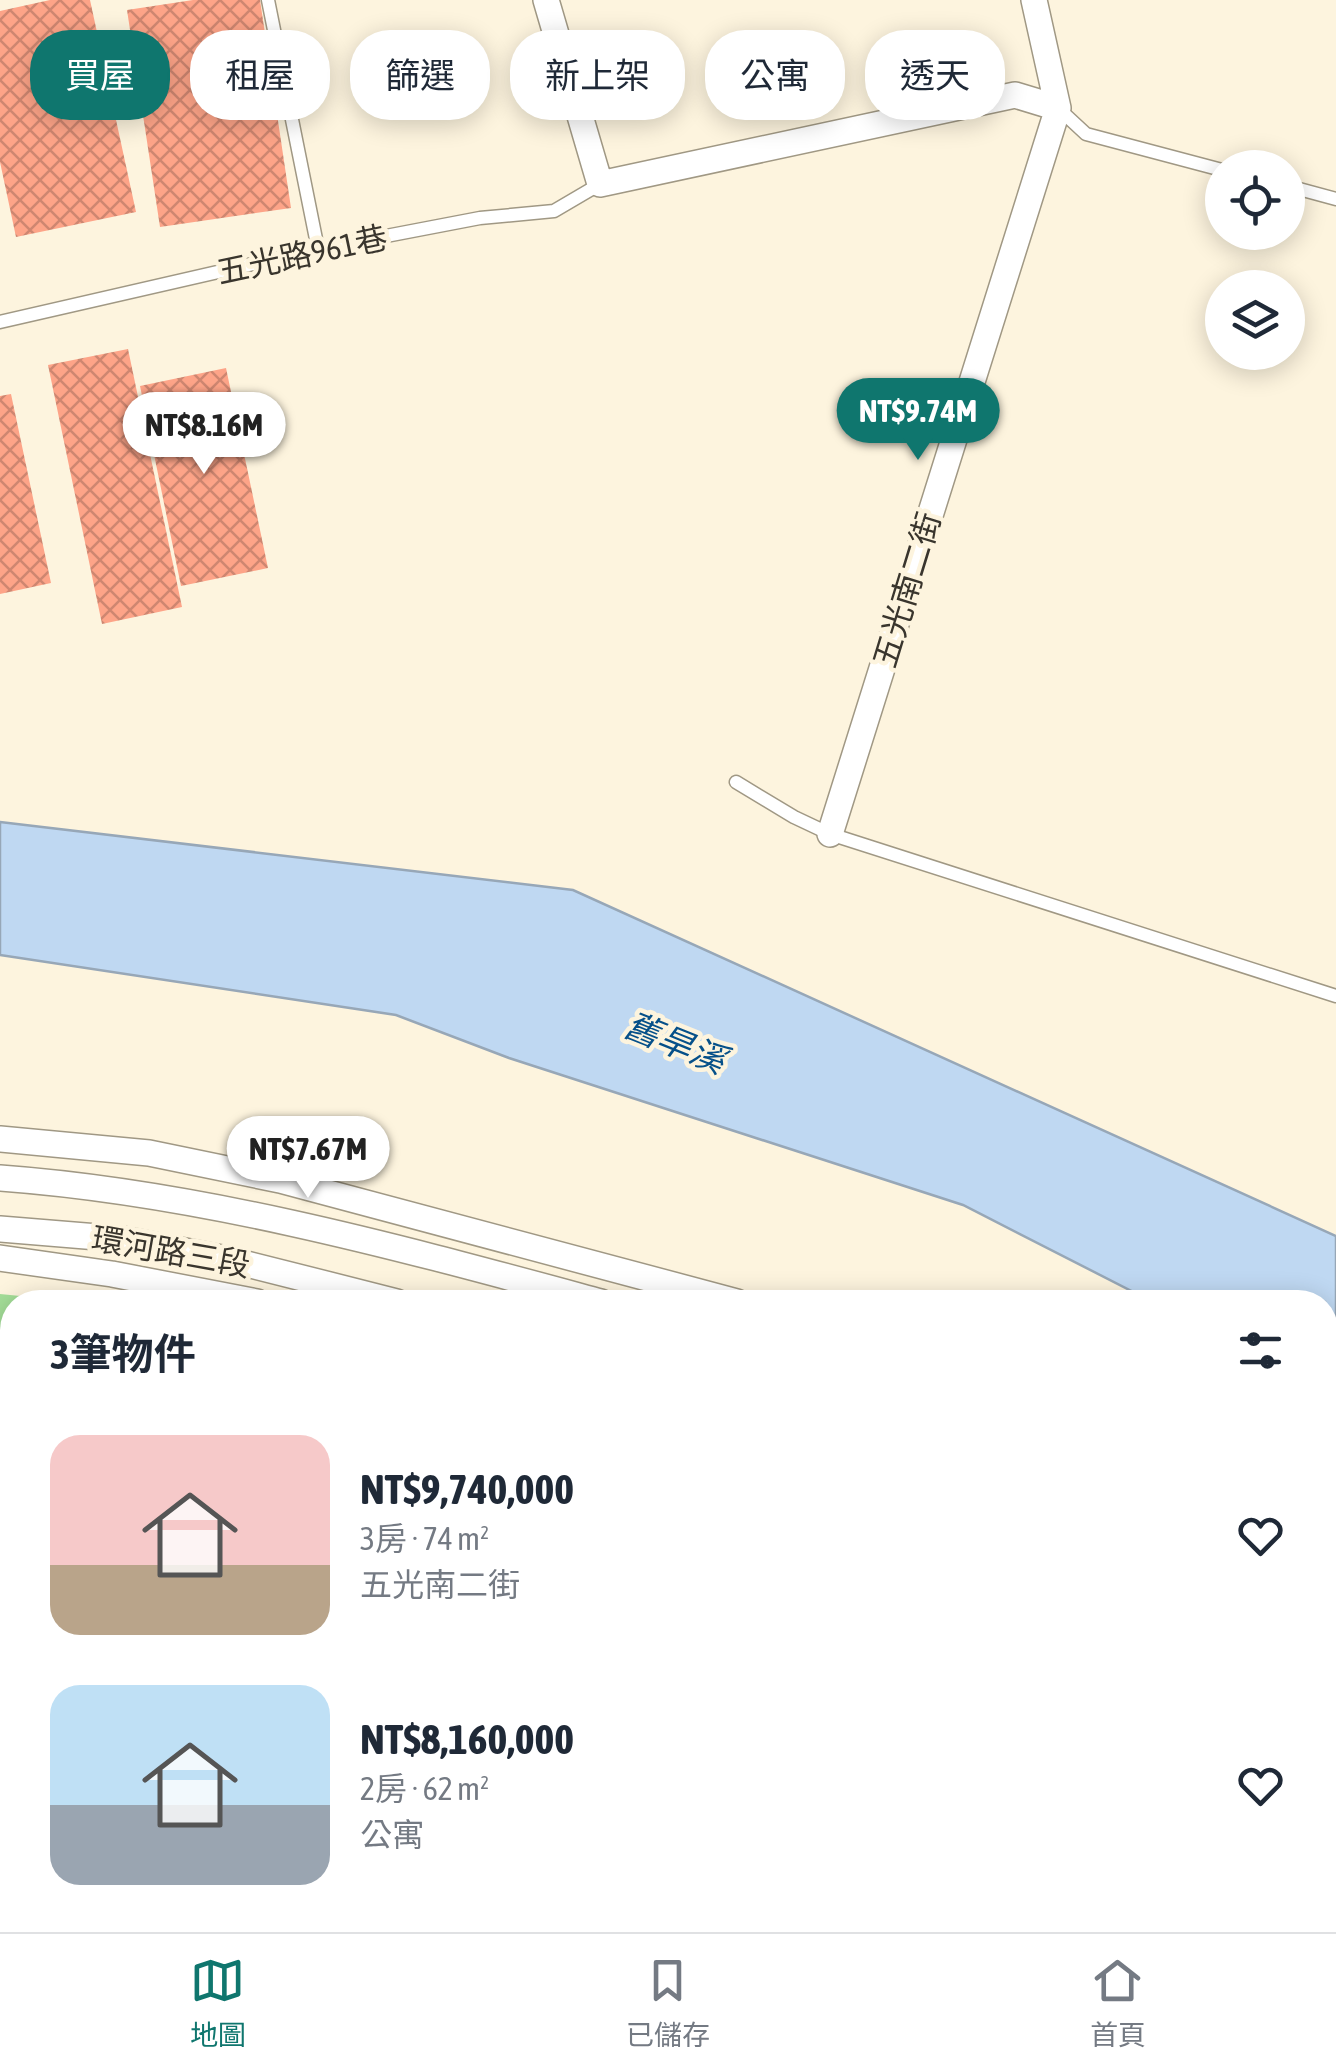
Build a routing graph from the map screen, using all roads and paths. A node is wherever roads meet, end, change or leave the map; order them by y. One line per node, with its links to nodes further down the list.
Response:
1 (268, 0): 9 (lane)
2 (546, 0): 6 (street)
3 (1034, 0): 4 (street, 五光南二街)
4 (1058, 108): 5 (lane); 6 (street); 12 (street, 五光南二街)
5 (1205, 166)
6 (600, 184): 9 (lane, 五光路961巷)
7 (1305, 191): 8 (lane)
8 (1336, 199)
9 (318, 249): 10 (lane, 五光路961巷)
10 (0, 322)
11 (736, 782): 12 (lane)
12 (830, 834): 13 (lane)
13 (1336, 996)
14 (0, 1139): 17 (street)
15 (0, 1178): 19 (street, 環河路三段)
16 (0, 1229): 21 (street, 環河路三段)
17 (510, 1242): 19 (street); 24 (street)
18 (0, 1258): 20 (street, 環河路三段)
19 (502, 1276): 22 (street); 23 (street, 環河路三段)
20 (196, 1290)
21 (348, 1290)
22 (498, 1290)
23 (556, 1290)
24 (692, 1290)

